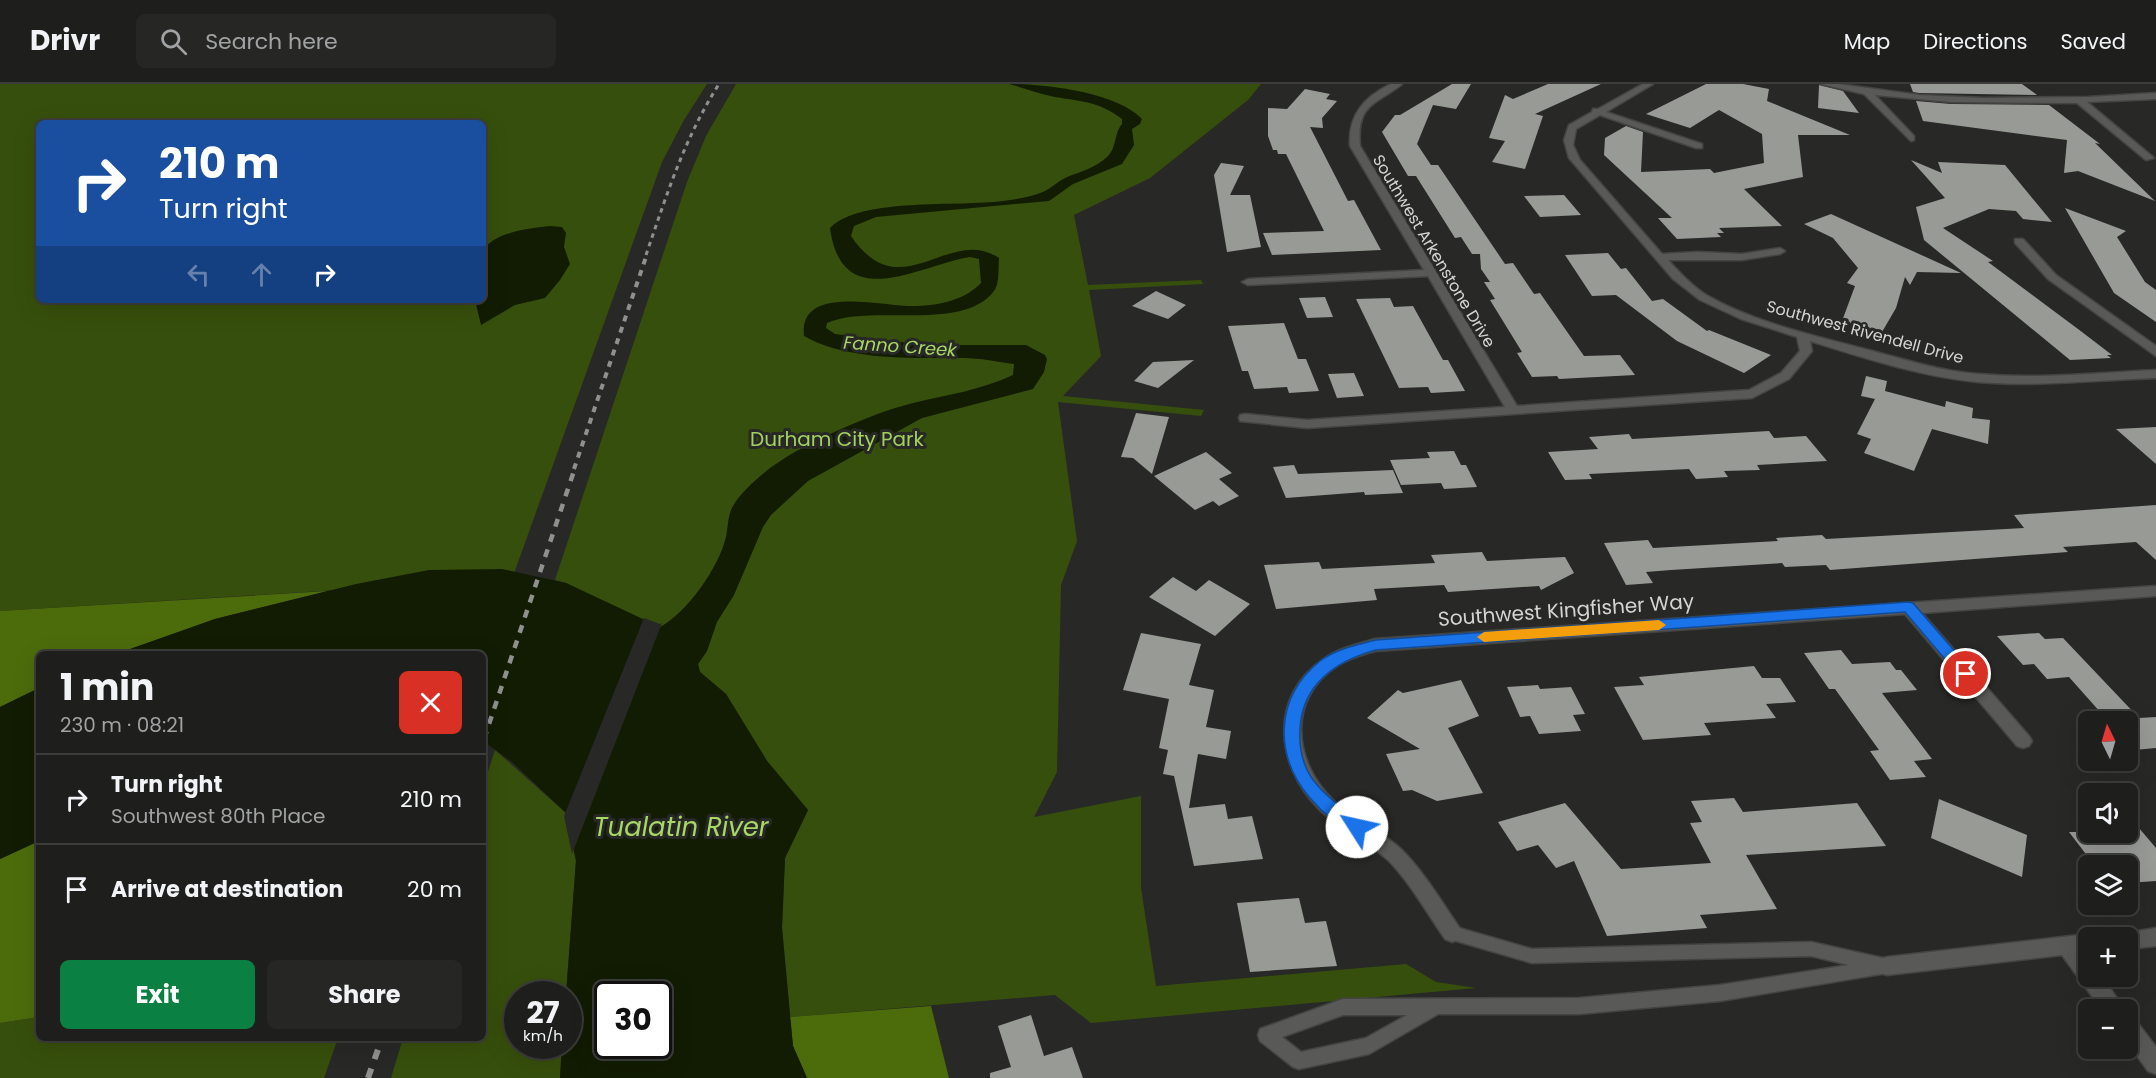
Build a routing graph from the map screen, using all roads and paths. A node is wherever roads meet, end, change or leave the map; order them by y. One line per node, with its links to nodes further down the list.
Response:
1 (1398, 84): 14 (street, Southwest Arkenstone Drive)
2 (1649, 84): 7 (street, Southwest Rivendell Drive)
3 (1825, 84): 4 (street)
4 (1868, 93): 6 (street); 8 (street)
5 (2156, 96): 6 (street)
6 (2079, 100): 10 (street)
7 (1596, 111): 9 (street); 13 (street, Southwest Rivendell Drive)
8 (1911, 138)
9 (1699, 146)
10 (2149, 159)
11 (2019, 241): 17 (street)
12 (1780, 251): 13 (street)
13 (1659, 257): 16 (street, Southwest Rivendell Drive)
14 (1431, 273): 15 (street); 19 (street, Southwest Arkenstone Drive)
15 (1248, 282)
16 (1803, 336): 18 (street, Southwest Rivendell Drive); 19 (street)
17 (2156, 352)
18 (2156, 374)
19 (1514, 411): 20 (street)
20 (1245, 418)
21 (2156, 591): 22 (street, Southwest Kingfisher Way)
22 (1908, 607): 23 (street); 24 (street, Southwest Kingfisher Way)
23 (2023, 741)
24 (1452, 933): 30 (lane)
25 (2156, 937): 26 (street)
26 (2138, 939)
27 (2078, 944): 28 (street)
28 (2066, 945): 29 (street); 30 (street)
29 (2078, 961)
30 (1887, 966): 31 (lane)
31 (1434, 1008): 31 (lane)
32 (2138, 1040): 33 (street)
33 (2156, 1064)

